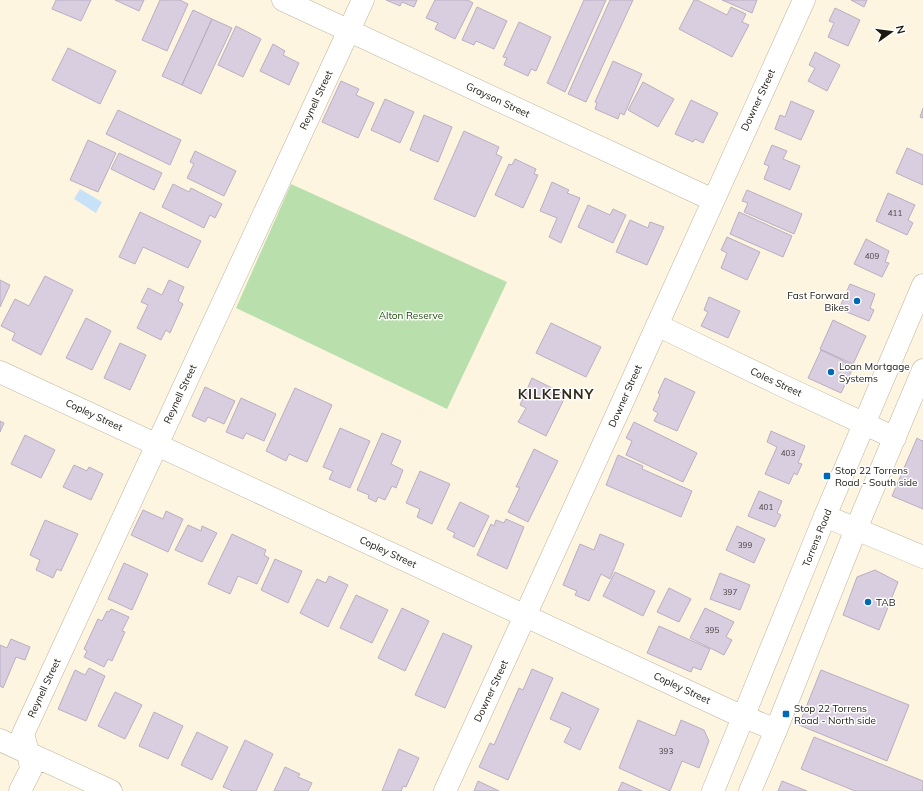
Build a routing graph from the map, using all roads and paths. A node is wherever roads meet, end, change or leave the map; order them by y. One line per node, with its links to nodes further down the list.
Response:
1 (284, 0): 4 (street, Grayson Street)
2 (363, 0): 4 (street, Reynell Street)
3 (804, 0): 5 (street, Downer Street)
4 (349, 30): 5 (street, Grayson Street); 12 (street, Reynell Street)
5 (713, 200): 7 (street, Downer Street)
6 (923, 285): 10 (street, Torrens Road)
7 (657, 325): 10 (street, Coles Street); 16 (street, Downer Street)
8 (923, 370): 11 (street)
9 (0, 372): 12 (street, Copley Street)
10 (864, 424): 11 (street, Coles Street); 13 (street, Torrens Road)
11 (895, 438): 14 (street)
12 (156, 444): 16 (street, Copley Street); 20 (street, Reynell Street)
13 (826, 516): 14 (street); 17 (street, Torrens Road)
14 (856, 529): 15 (street); 18 (street)
15 (923, 557)
16 (526, 616): 17 (street, Copley Street); 23 (street, Downer Street)
17 (744, 717): 18 (street, Copley Street); 24 (street, Torrens Road)
18 (776, 730): 25 (street)
19 (0, 740): 20 (street)
20 (28, 752): 21 (street, Reynell Street); 22 (street)
21 (20, 791)
22 (111, 791)
23 (445, 791)
24 (713, 791)
25 (750, 791)

